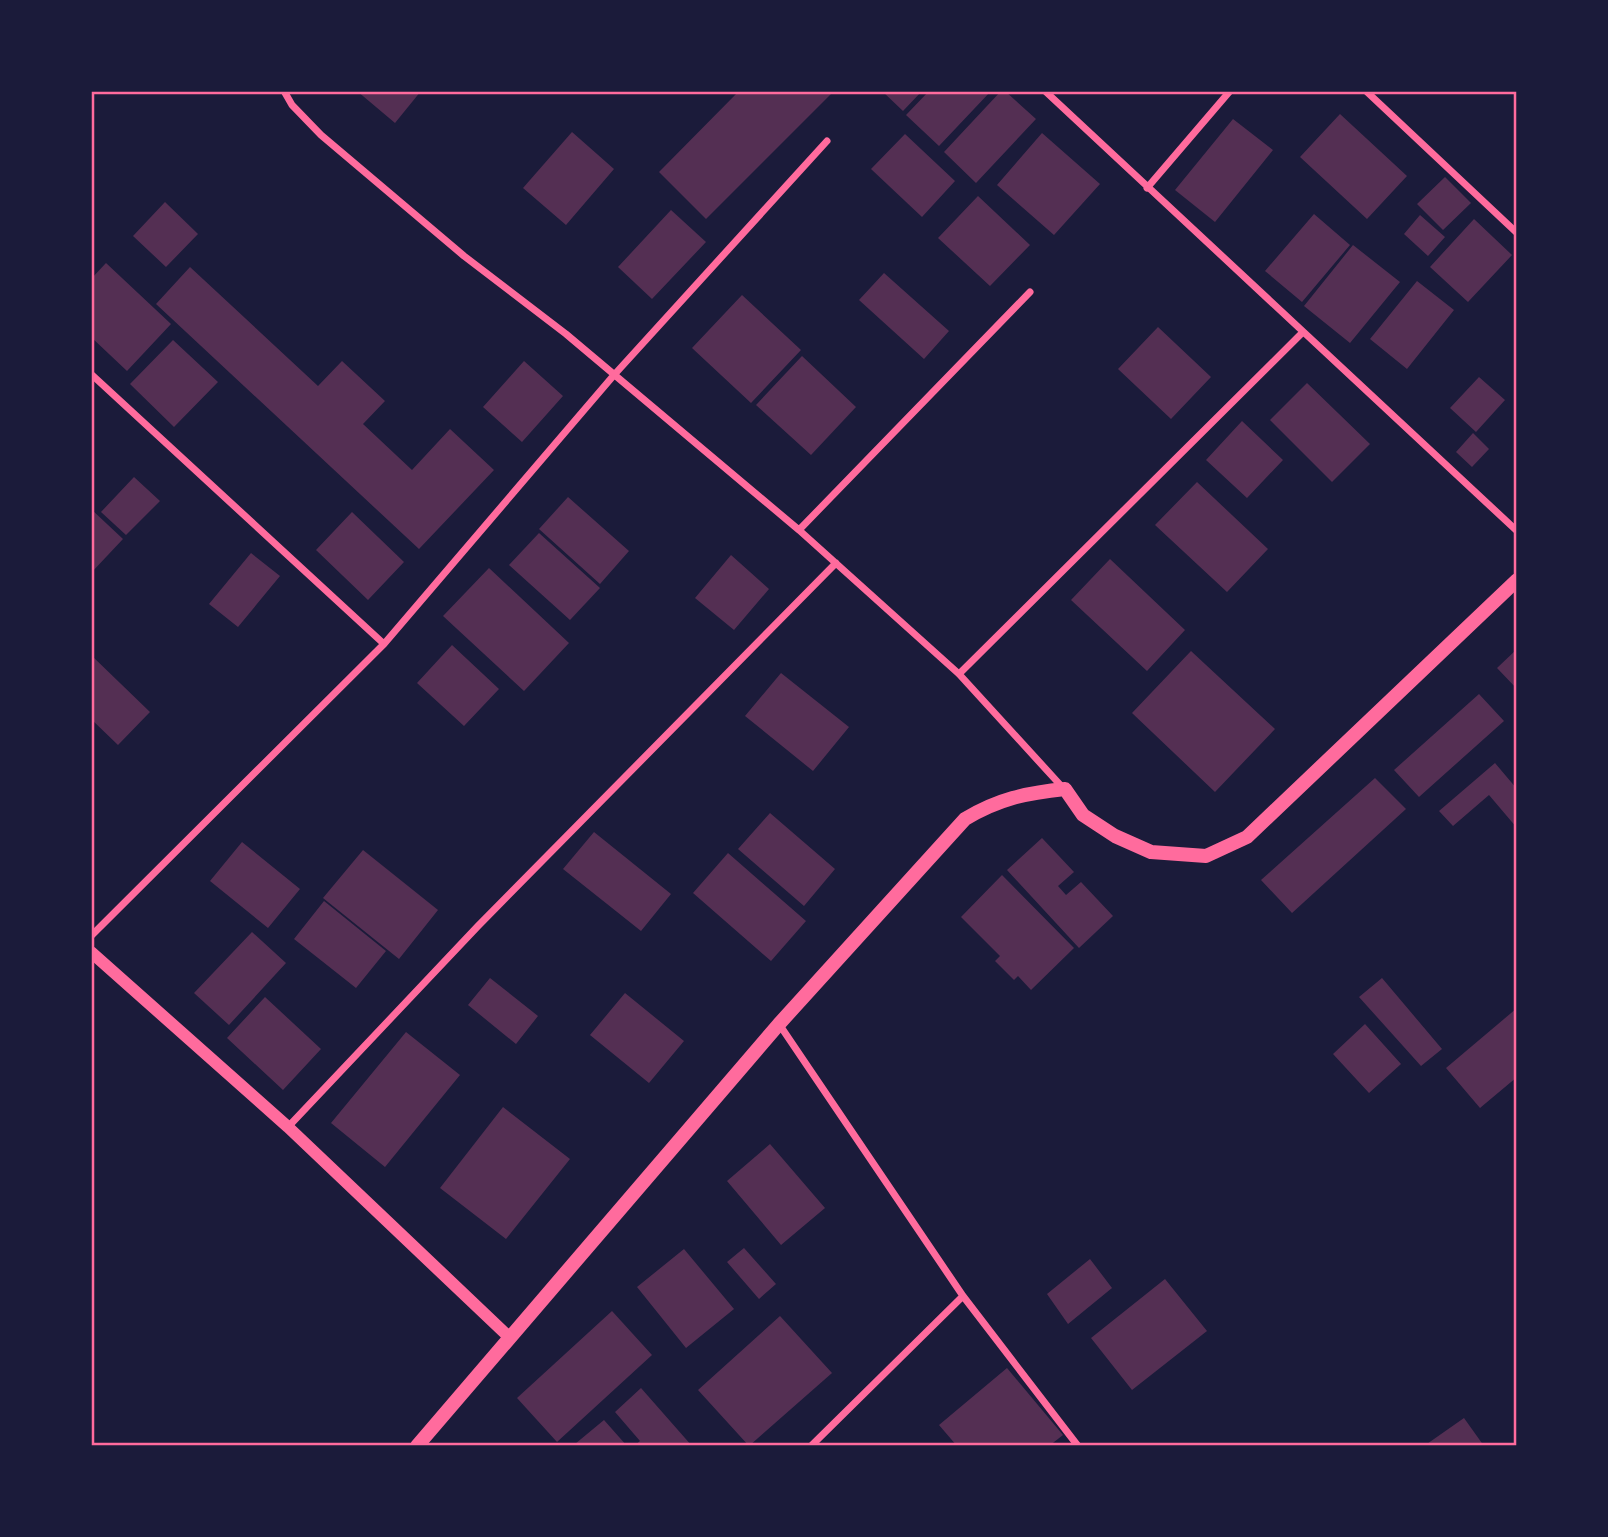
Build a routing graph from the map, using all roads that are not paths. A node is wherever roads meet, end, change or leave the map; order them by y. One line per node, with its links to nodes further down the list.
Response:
1 (284, 91): 11 (street)
2 (1045, 91): 6 (street)
3 (1230, 91): 6 (street)
4 (1366, 91): 7 (street)
5 (827, 141): 11 (street)
6 (1147, 188): 9 (street)
7 (1517, 233)
8 (1030, 292): 12 (street)
9 (1302, 333): 13 (street); 17 (street)
10 (91, 374): 16 (street)
11 (614, 375): 12 (street); 16 (street)
12 (799, 530): 14 (street)
13 (1517, 531)
14 (835, 563): 17 (street); 22 (street)
15 (1517, 580): 18 (main road)
16 (384, 644): 19 (street)
17 (959, 674): 18 (street)
18 (1065, 789): 21 (main road)
19 (91, 936)
20 (91, 952): 22 (street)
21 (779, 1024): 23 (street); 24 (main road)
22 (288, 1127): 24 (street)
23 (962, 1296): 26 (street); 27 (street)
24 (509, 1337): 25 (main road)
25 (418, 1446)
26 (811, 1446)
27 (1078, 1446)

